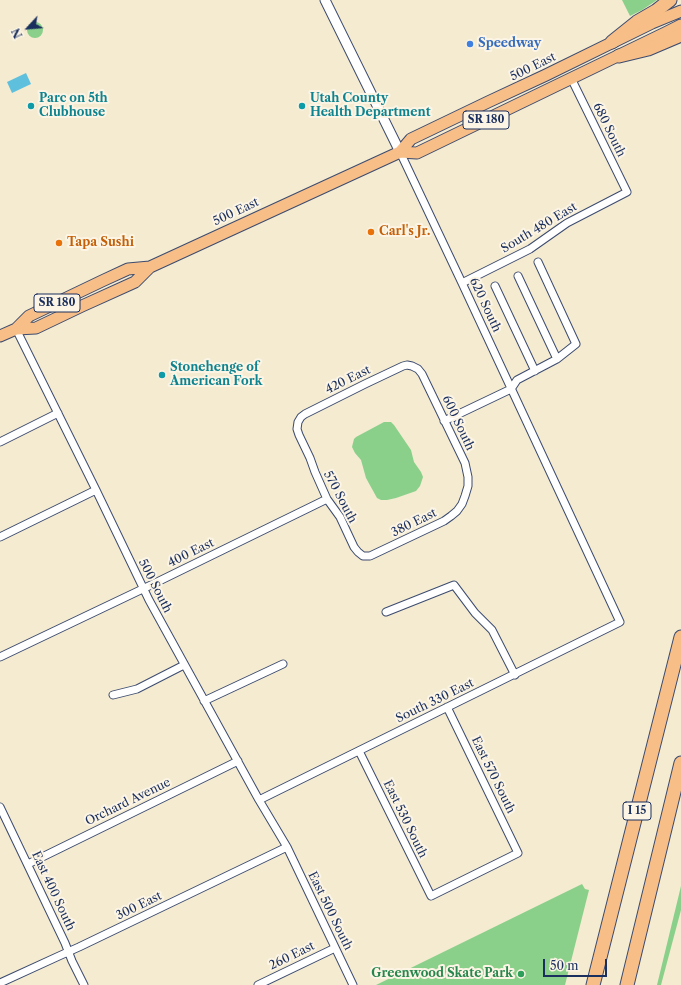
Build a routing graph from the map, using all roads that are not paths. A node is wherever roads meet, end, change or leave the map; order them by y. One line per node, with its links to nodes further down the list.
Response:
1 (325, 0): 9 (street, 620 South)
2 (670, 0): 6 (highway)
3 (681, 11): 6 (main road, 500 East / SR 180)
4 (681, 25): 7 (main road, 500 East / SR 180)
5 (681, 35): 7 (highway)
6 (612, 42): 9 (main road, 500 East / SR 180)
7 (619, 56): 8 (main road, 500 East / SR 180)
8 (571, 78): 9 (main road, 500 East / SR 180); 10 (street, 680 South)
9 (400, 152): 13 (street, 620 South); 15 (main road, 500 East / SR 180)
10 (627, 192): 13 (street, South 480 East)
11 (538, 262): 17 (street)
12 (518, 276): 17 (street)
13 (462, 283): 20 (street, 620 South)
14 (496, 286): 19 (street)
15 (16, 329): 16 (main road, 500 East / SR 180); 21 (street, 500 South)
16 (0, 336)
17 (556, 359): 19 (street)
18 (412, 366): 22 (street, 600 South); 23 (street, 420 East)
19 (535, 371): 20 (street)
20 (511, 389): 22 (street); 32 (street, 620 South)
21 (58, 413): 24 (street); 25 (street, 500 South)
22 (444, 421): 26 (street, 600 South)
23 (298, 422): 27 (street, 570 South)
24 (0, 442)
25 (96, 490): 28 (street); 30 (street, 500 South)
26 (465, 496): 29 (street, 380 East)
27 (327, 499): 29 (street, 570 South); 30 (street, 400 East)
28 (0, 536)
29 (363, 556)
30 (143, 589): 34 (street, 400 East); 36 (street, 500 South)
31 (386, 612): 37 (street)
32 (620, 622): 37 (street, South 330 East)
33 (681, 637): 55 (highway, I 15)
34 (0, 657)
35 (283, 664): 39 (street)
36 (184, 665): 38 (street); 39 (street, 500 South)
37 (515, 675): 40 (street, South 330 East)
38 (113, 695)
39 (204, 701): 42 (street, 500 South)
40 (447, 707): 41 (street, South 330 East); 48 (street, East 570 South)
41 (359, 751): 44 (street, South 330 East); 48 (street, East 530 South)
42 (238, 761): 44 (street, 500 South); 47 (street, Orchard Avenue)
43 (681, 763): 56 (highway, I 15)
44 (259, 800): 46 (street, 500 South)
45 (0, 807): 47 (street, East 400 South)
46 (287, 847): 49 (street, East 500 South); 50 (street, 300 East)
47 (28, 864): 50 (street, East 400 South)
48 (431, 896)
49 (336, 948): 53 (street, 260 East); 54 (street, East 500 South)
50 (68, 952): 51 (street, 300 East); 52 (street, East 400 South)
51 (0, 983)
52 (84, 985)
53 (258, 985)
54 (354, 985)
55 (593, 985)
56 (627, 985)

